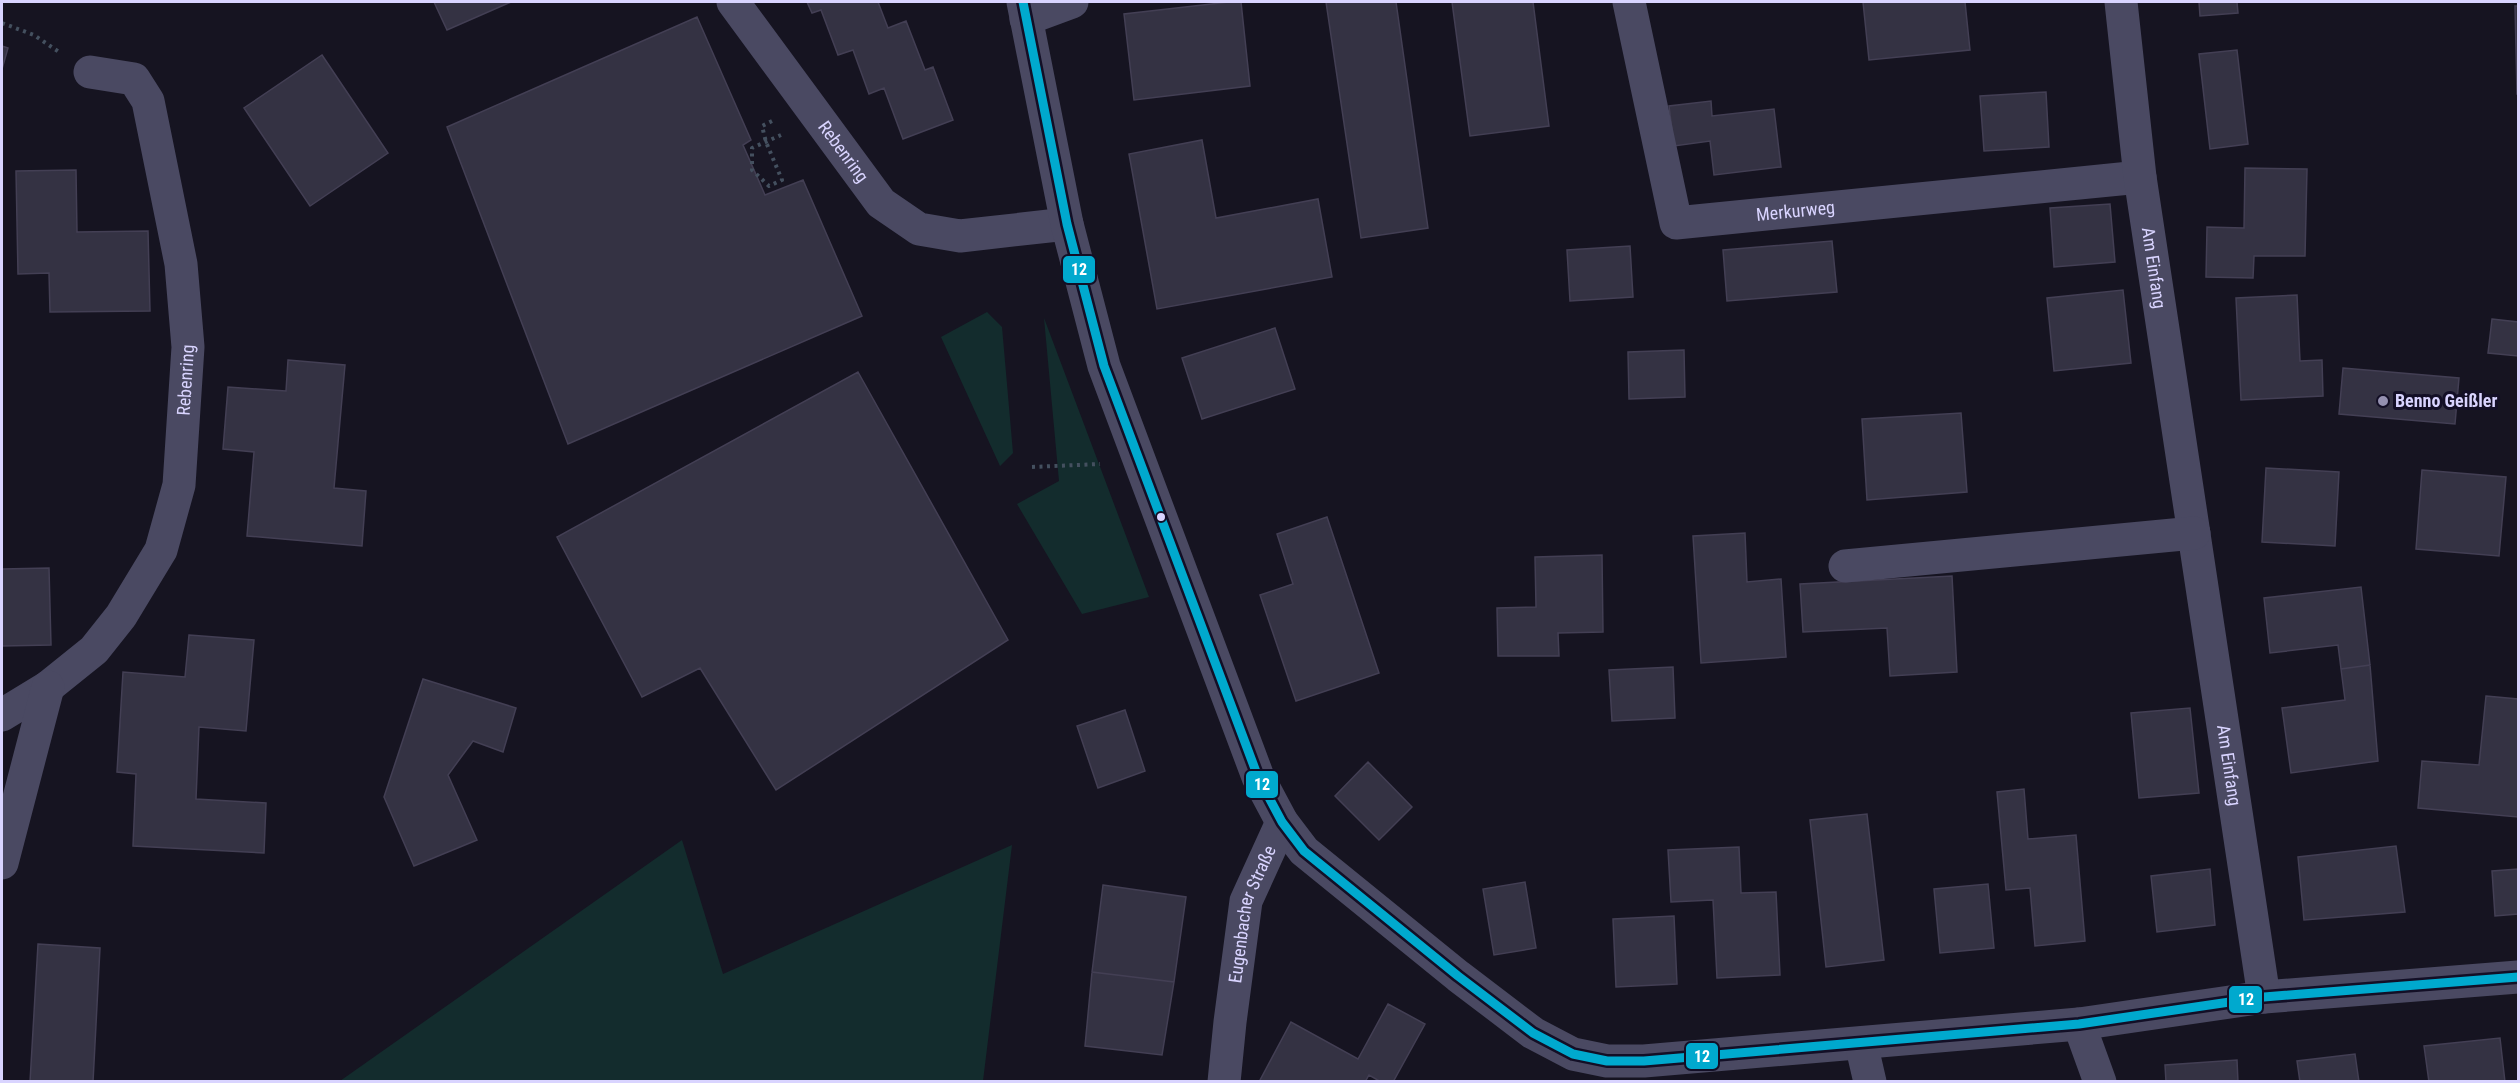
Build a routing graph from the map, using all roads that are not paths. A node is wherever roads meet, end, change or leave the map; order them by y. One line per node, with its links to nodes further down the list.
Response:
1 (733, 2): 8 (street, Rebenring)
2 (1072, 2): 5 (street)
3 (1629, 2): 7 (street, Merkurweg)
4 (2121, 2): 7 (street, Am Einfang)
5 (1024, 10): 8 (street, Eugenbacher Straße)
6 (90, 72): 11 (street, Rebenring)
7 (2140, 177): 9 (street, Am Einfang)
8 (1067, 224): 13 (street, Eugenbacher Straße)
9 (2194, 533): 10 (street); 16 (street, Am Einfang)
10 (1845, 566)
11 (48, 687): 12 (street, Rebenring); 14 (street)
12 (2, 715)
13 (1282, 822): 19 (street); 20 (street, Eugenbacher Straße)
14 (2, 863)
15 (2518, 977): 16 (street)
16 (2264, 997): 17 (street)
17 (2079, 1024): 18 (street); 22 (street)
18 (1861, 1042): 19 (street); 21 (street)
19 (1606, 1071)
20 (1224, 1082)
21 (1870, 1082)
22 (2100, 1082)

